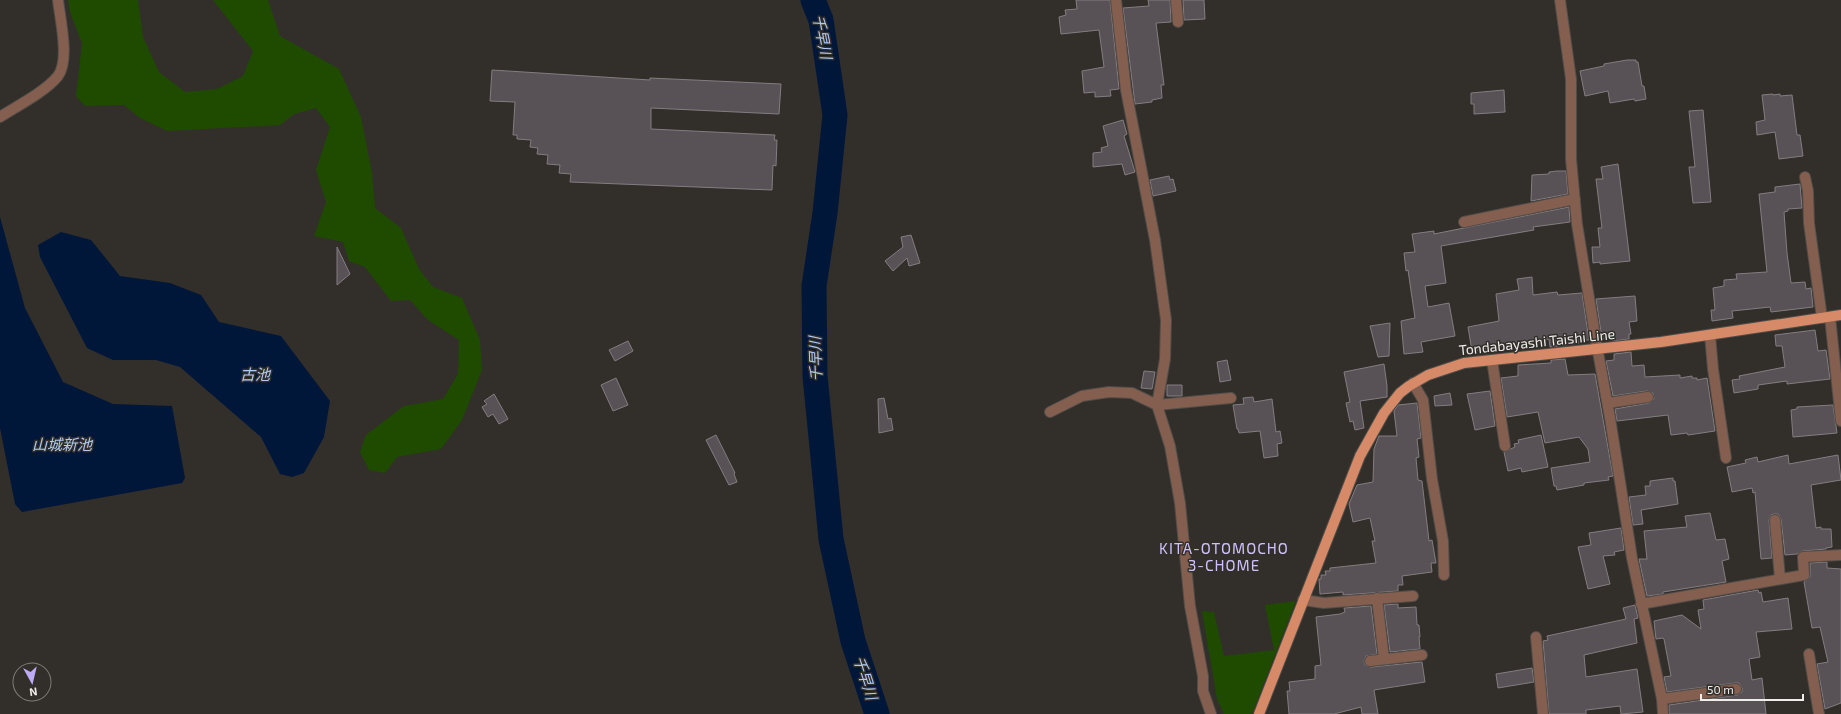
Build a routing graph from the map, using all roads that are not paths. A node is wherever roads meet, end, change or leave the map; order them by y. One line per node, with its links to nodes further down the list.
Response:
1 (58, 0): 6 (street)
2 (1116, 0): 19 (street)
3 (1176, 0): 5 (street)
4 (1560, 0): 8 (street)
5 (1178, 22)
6 (0, 117)
7 (1805, 177): 11 (street)
8 (1575, 199): 9 (street); 13 (street)
9 (1464, 222)
10 (1841, 315): 11 (main road, Tondabayashi Taishi Line)
11 (1826, 317): 12 (main road, Tondabayashi Taishi Line); 21 (street)
12 (1710, 335): 13 (main road, Tondabayashi Taishi Line); 23 (street)
13 (1598, 350): 14 (main road, Tondabayashi Taishi Line); 18 (street)
14 (1492, 360): 15 (main road, Tondabayashi Taishi Line); 22 (street)
15 (1413, 383): 26 (street); 30 (main road, Tondabayashi Taishi Line)
16 (1648, 397): 18 (street)
17 (1231, 398): 19 (street)
18 (1608, 403): 31 (street)
19 (1157, 405): 20 (street); 39 (street)
20 (1050, 412)
21 (1841, 421)
22 (1505, 446)
23 (1726, 458)
24 (1775, 520): 27 (street)
25 (1841, 555): 27 (street)
26 (1444, 575)
27 (1780, 579): 31 (street)
28 (1413, 596): 29 (street)
29 (1377, 598): 30 (street); 35 (street)
30 (1304, 600): 40 (main road, Tondabayashi Taishi Line)
31 (1641, 604): 38 (street)
32 (1536, 637): 41 (street)
33 (1809, 654): 43 (street)
34 (1422, 655): 35 (street)
35 (1384, 659): 36 (street)
36 (1370, 661)
37 (1736, 689): 38 (street)
38 (1662, 699): 42 (street)
39 (1211, 714)
40 (1259, 714)
41 (1544, 714)
42 (1663, 714)
43 (1819, 714)

